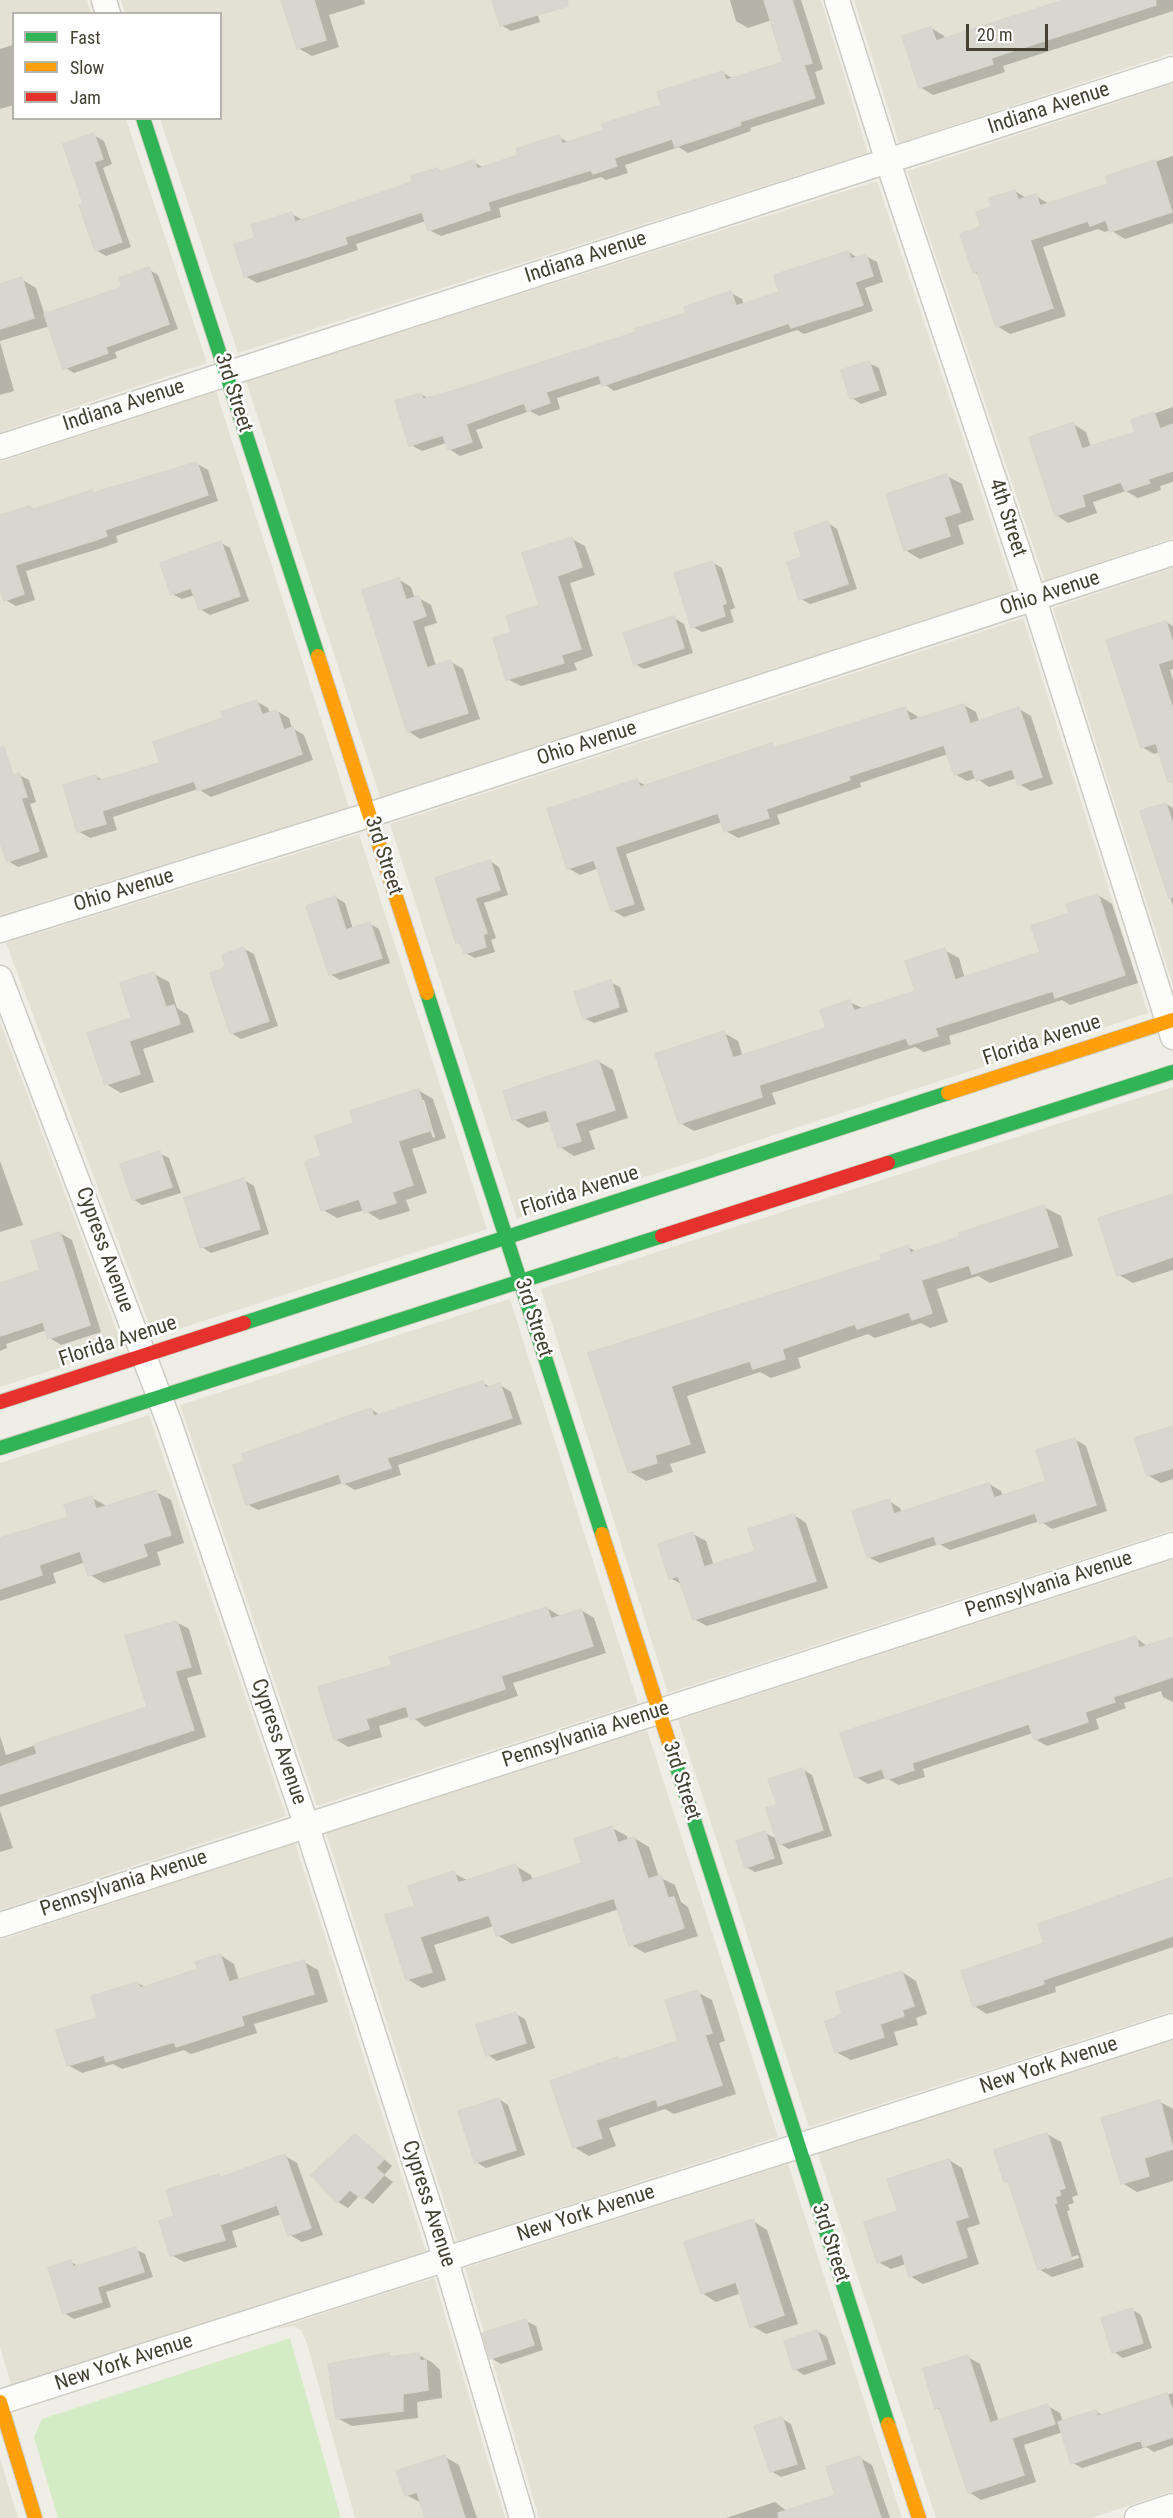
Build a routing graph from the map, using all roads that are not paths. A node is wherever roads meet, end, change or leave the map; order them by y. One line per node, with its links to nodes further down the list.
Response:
1 (837, 0): 4 (street, 4th Street)
2 (1173, 69): 4 (street, Indiana Avenue)
3 (144, 120): 5 (street, 3rd Street)
4 (888, 162): 5 (street, Indiana Avenue); 8 (street, 4th Street)
5 (227, 372): 6 (street, Indiana Avenue); 9 (street, 3rd Street)
6 (0, 447)
7 (1173, 554): 8 (street, Ohio Avenue)
8 (1034, 599): 9 (street, Ohio Avenue); 12 (street, 4th Street)
9 (369, 815): 10 (street, Ohio Avenue); 14 (street, 3rd Street)
10 (0, 930)
11 (0, 978): 16 (street, Cypress Avenue)
12 (1171, 1027): 14 (street, Florida Avenue)
13 (1173, 1072): 15 (street)
14 (507, 1238): 15 (street, 3rd Street); 16 (street, Florida Avenue)
15 (521, 1281): 17 (street); 21 (street, 3rd Street)
16 (144, 1355): 17 (street, Cypress Avenue); 18 (street, Florida Avenue)
17 (159, 1397): 19 (street); 22 (street, Cypress Avenue)
18 (0, 1402)
19 (0, 1448)
20 (1173, 1545): 21 (street, Pennsylvania Avenue)
21 (658, 1712): 22 (street, Pennsylvania Avenue); 25 (street, 3rd Street)
22 (306, 1824): 23 (street, Pennsylvania Avenue); 26 (street, Cypress Avenue)
23 (0, 1925)
24 (1173, 2026): 25 (street, New York Avenue)
25 (798, 2145): 26 (street, New York Avenue); 31 (street, 3rd Street)
26 (446, 2260): 27 (street, New York Avenue); 30 (street, Cypress Avenue)
27 (0, 2402): 29 (street)
28 (1173, 2506): 32 (street)
29 (35, 2518)
30 (522, 2518)
31 (919, 2518)
32 (1137, 2518)

